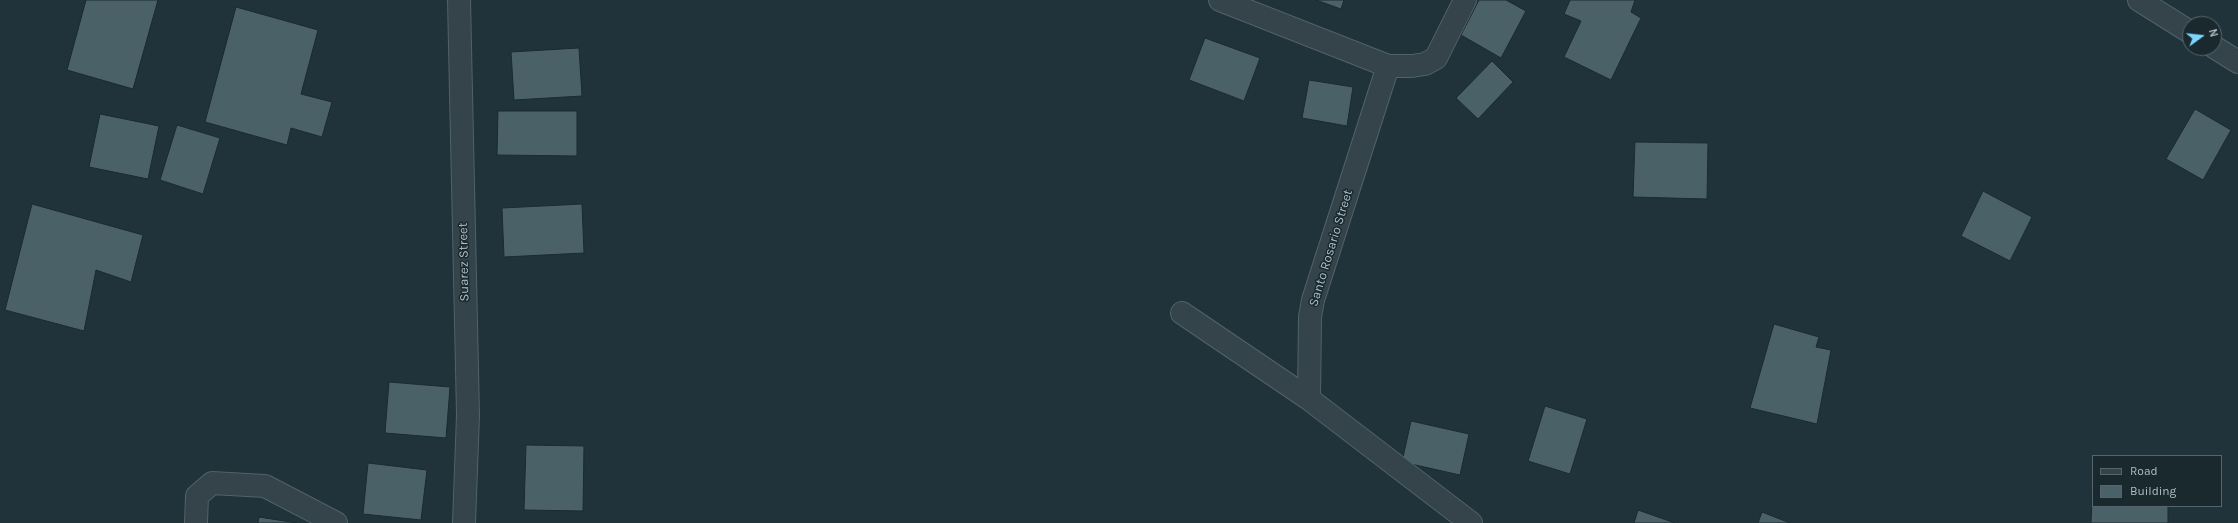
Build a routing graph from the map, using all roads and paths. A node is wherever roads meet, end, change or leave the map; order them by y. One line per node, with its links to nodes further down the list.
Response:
1 (459, 0): 13 (street, Suarez Street)
2 (1220, 0): 8 (street)
3 (1466, 0): 8 (street)
4 (2139, 0): 5 (street)
5 (2182, 27)
6 (2222, 52): 7 (street)
7 (2238, 62)
8 (1388, 66): 10 (street, Santo Rosario Street)
9 (1182, 313): 10 (street)
10 (1309, 399): 14 (street)
11 (196, 523): 12 (street)
12 (336, 523)
13 (464, 523)
14 (1471, 523)

